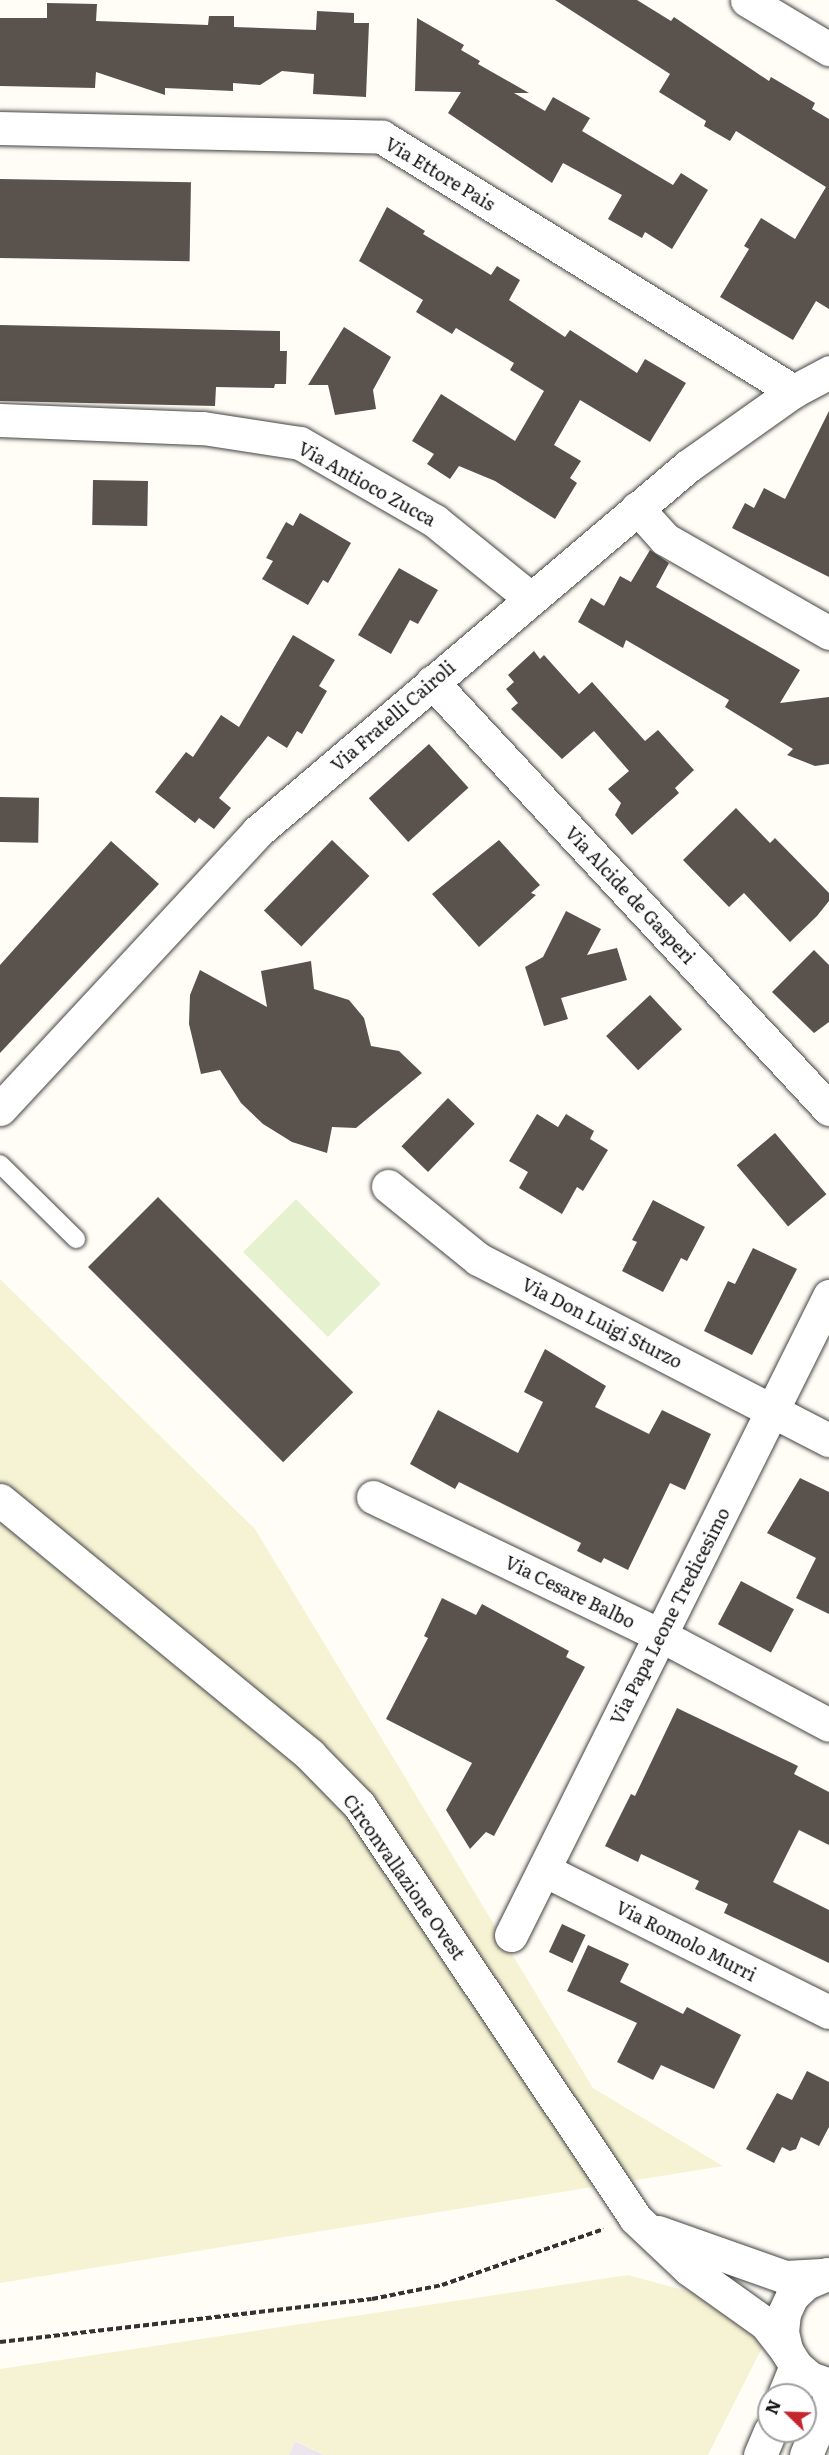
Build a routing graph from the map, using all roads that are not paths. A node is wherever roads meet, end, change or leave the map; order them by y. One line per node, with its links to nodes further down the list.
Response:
1 (747, 0): 2 (street)
2 (829, 49)
3 (0, 128): 5 (street, Via Ettore Pais)
4 (829, 372): 5 (street, Via Fratelli Cairoli)
5 (794, 391): 7 (street, Via Fratelli Cairoli)
6 (0, 420): 8 (street, Via Antioco Zucca)
7 (637, 508): 8 (street, Via Fratelli Cairoli); 9 (street)
8 (530, 598): 10 (street, Via Fratelli Cairoli)
9 (829, 633)
10 (432, 682): 11 (street, Via Alcide de Gasperi); 12 (street, Via Fratelli Cairoli)
11 (829, 1108)
12 (0, 1109)
13 (0, 1164): 15 (lane)
14 (388, 1186): 17 (street, Via Don Luigi Sturzo)
15 (76, 1239)
16 (829, 1296): 17 (street, Via Papa Leone Tredicesimo)
17 (772, 1410): 18 (street, Via Don Luigi Sturzo); 21 (street, Via Papa Leone Tredicesimo)
18 (829, 1440)
19 (373, 1497): 21 (street, Via Cesare Balbo)
20 (0, 1500): 26 (street, Circonvallazione Ovest)
21 (660, 1635): 22 (street, Via Cesare Balbo); 23 (street, Via Papa Leone Tredicesimo)
22 (829, 1725)
23 (544, 1870): 24 (street, Via Papa Leone Tredicesimo); 25 (street, Via Romolo Murri)
24 (511, 1935)
25 (829, 2012)
26 (643, 2223): 27 (street); 28 (street, Circonvallazione Ovest)
27 (827, 2272): 28 (street)
28 (789, 2371): 29 (street, Circonvallazione Ovest)
29 (829, 2385)
30 (829, 2400): 31 (street)
31 (806, 2455)

